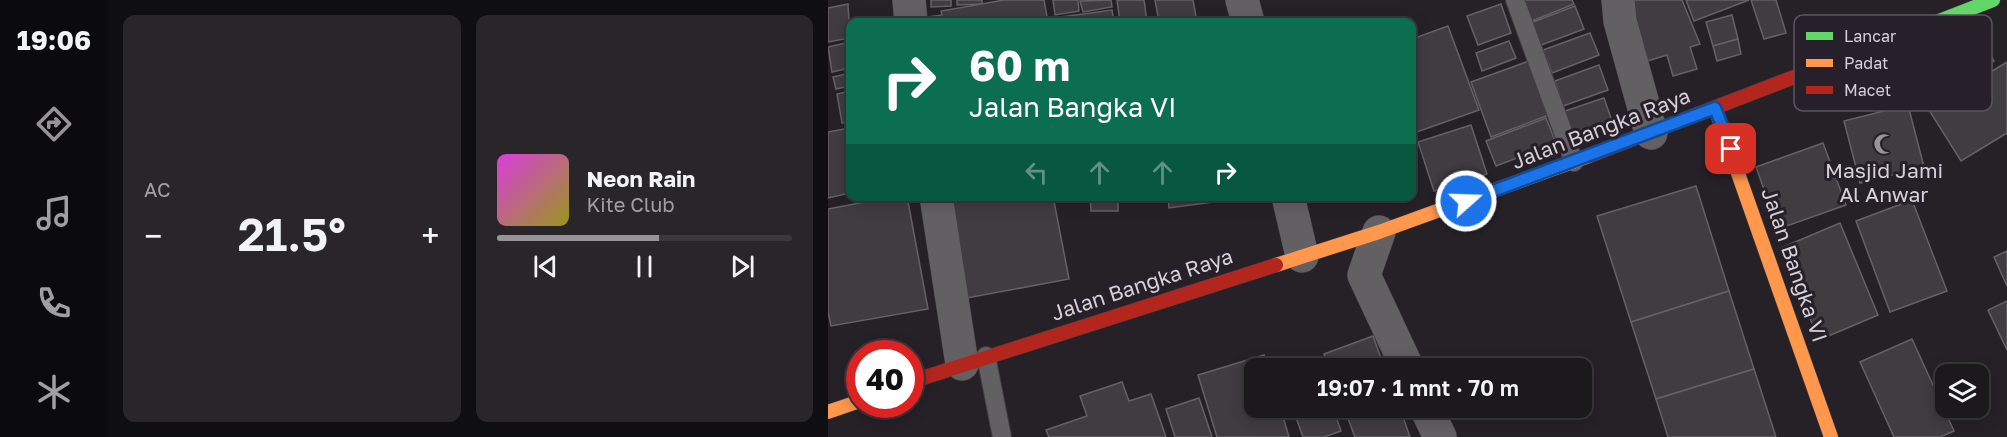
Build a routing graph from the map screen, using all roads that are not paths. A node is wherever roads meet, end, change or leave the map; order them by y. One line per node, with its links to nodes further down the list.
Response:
1 (909, 0): 7 (street)
2 (1242, 0): 8 (street)
3 (1515, 0): 12 (lane)
4 (1618, 0): 11 (street)
5 (1993, 0): 6 (street, Jalan Bangka Raya)
6 (1954, 15)
7 (911, 18)
8 (1247, 18)
9 (1794, 77): 10 (street, Jalan Bangka Raya)
10 (1715, 108): 11 (street, Jalan Bangka Raya); 25 (street, Jalan Bangka VI)
11 (1651, 133): 12 (street, Jalan Bangka Raya)
12 (1574, 162): 15 (street, Jalan Bangka Raya)
13 (937, 201): 18 (street)
14 (1289, 201): 16 (street)
15 (1379, 232): 16 (street, Jalan Bangka Raya); 17 (street)
16 (1302, 256): 18 (street, Jalan Bangka Raya)
17 (1403, 358)
18 (974, 360): 19 (street, Jalan Bangka Raya); 23 (lane)
19 (924, 377)
20 (846, 406): 21 (street)
21 (828, 412)
22 (1431, 418): 24 (street)
23 (1002, 437)
24 (1440, 437)
25 (1831, 437)

